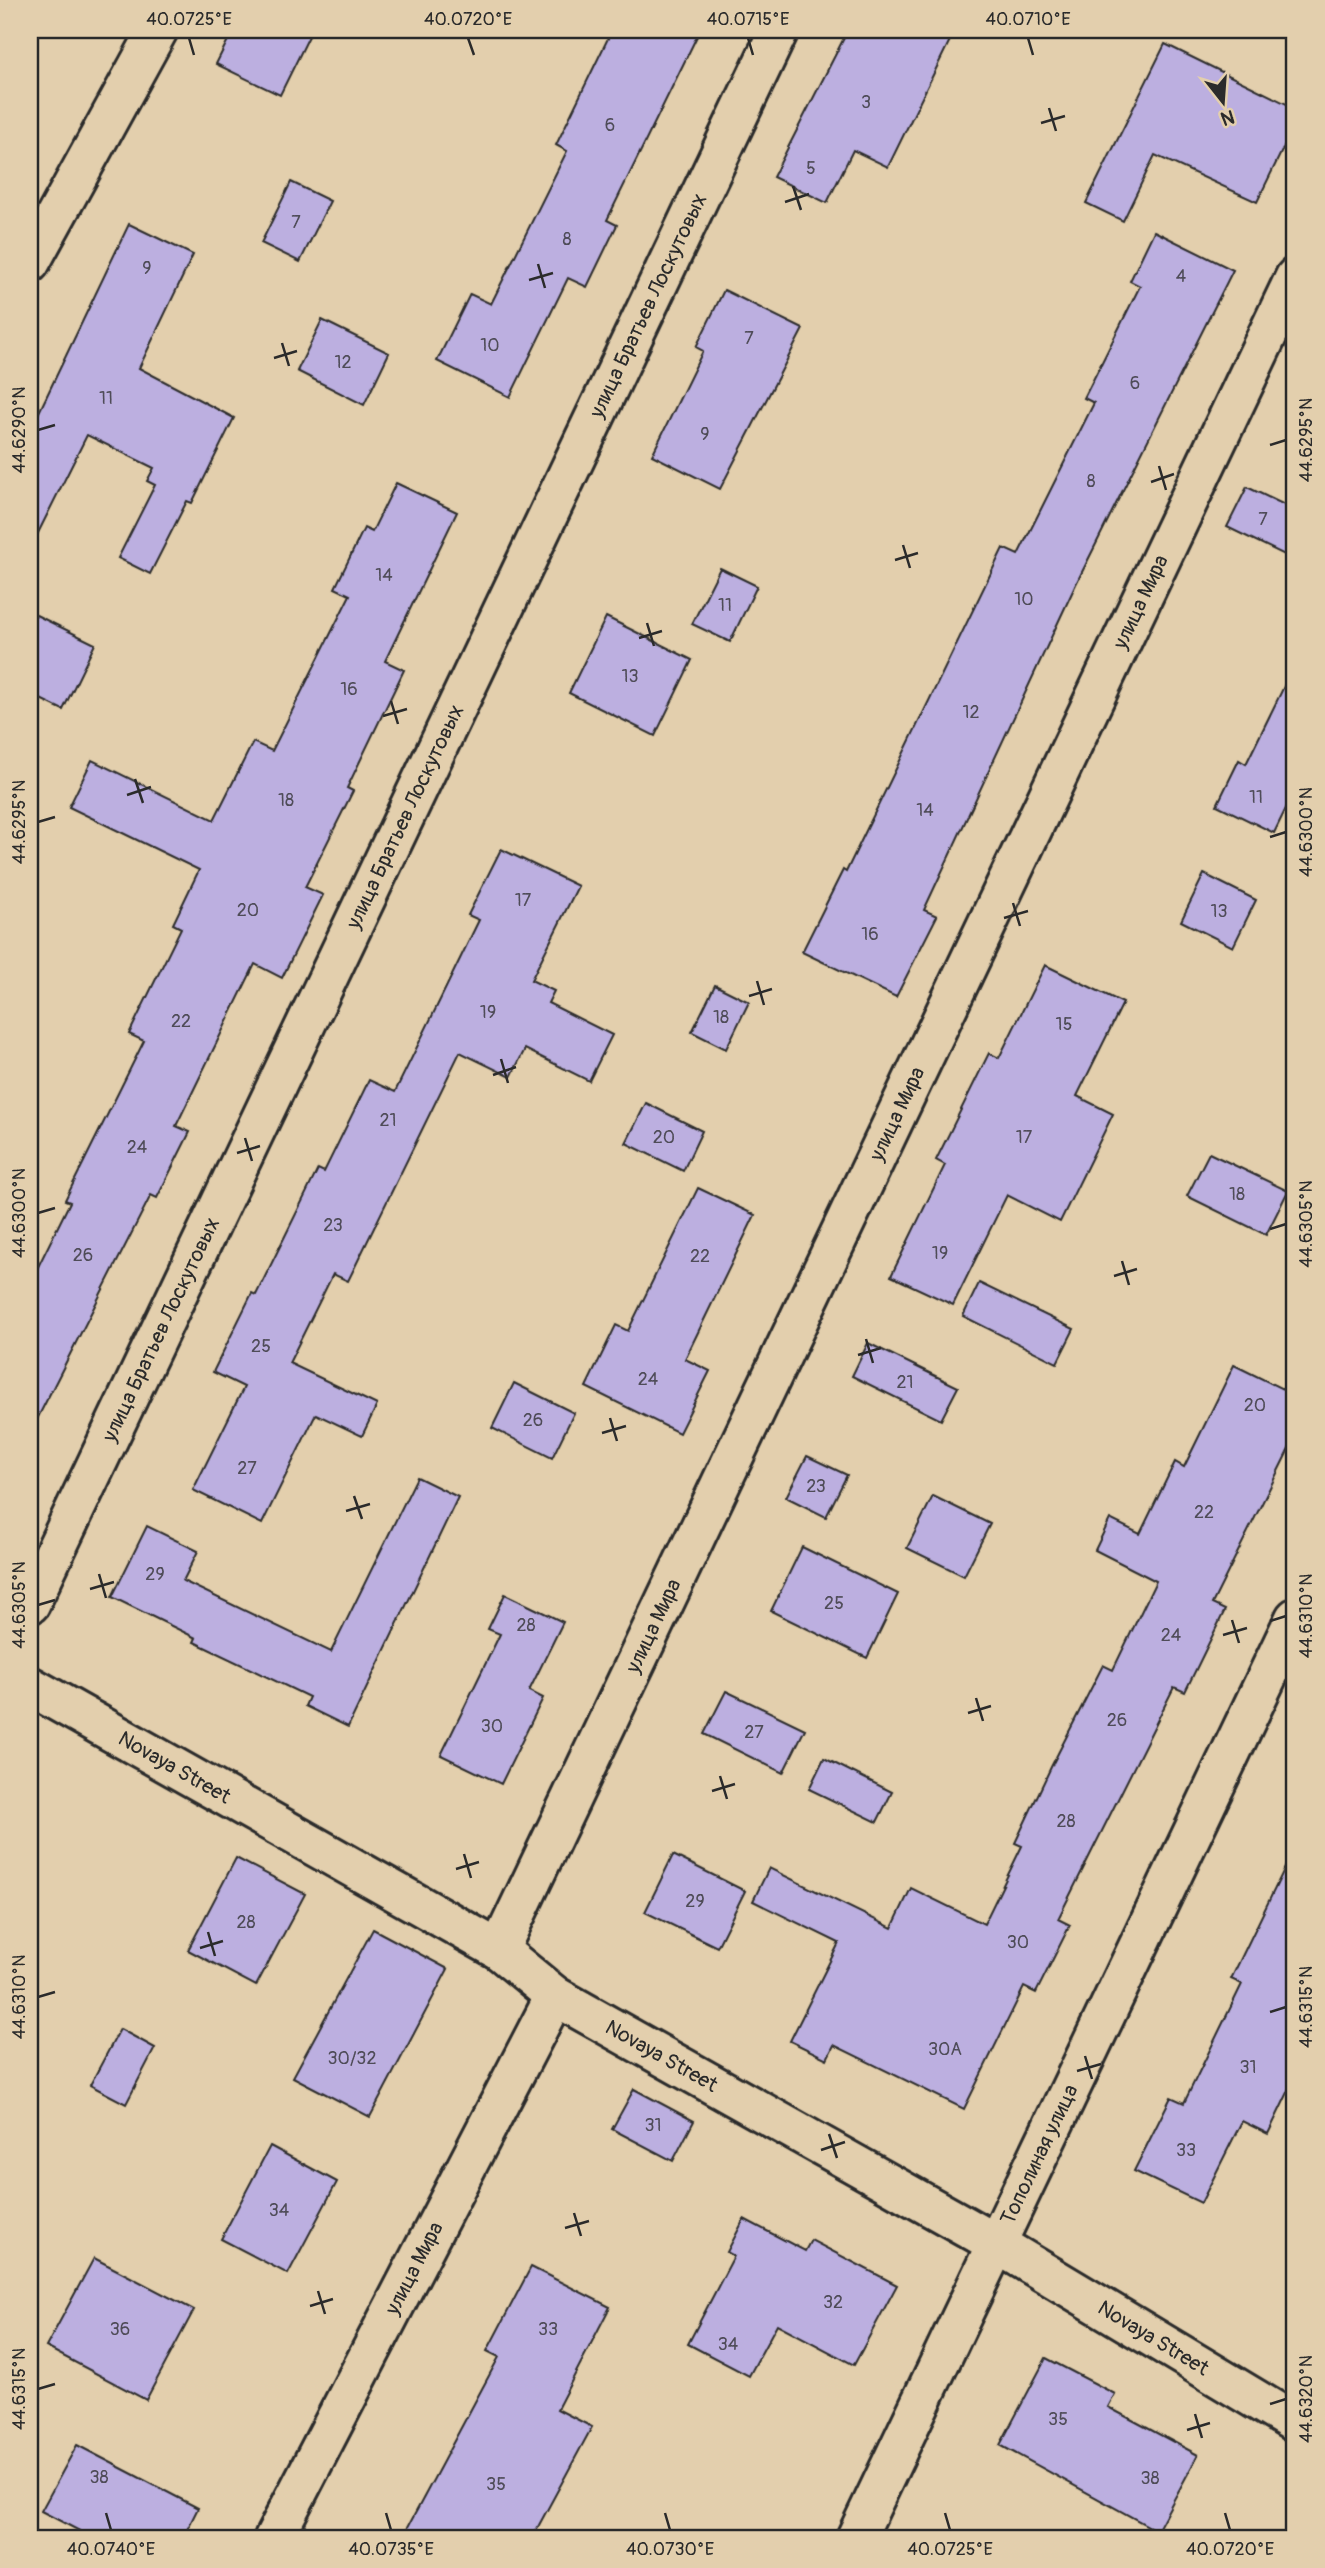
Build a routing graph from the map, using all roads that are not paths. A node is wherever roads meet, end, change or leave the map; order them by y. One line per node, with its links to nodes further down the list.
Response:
1 (158, 30): 3 (street)
2 (779, 30): 5 (street, улица Братьев Лоскутовых)
3 (30, 263)
4 (1295, 277): 8 (street, улица Мира)
5 (30, 1604)
6 (1295, 1618): 10 (street, Тополиная улица)
7 (30, 1686): 8 (street, Novaya Street)
8 (499, 1950): 9 (street, Novaya Street)
9 (555, 1996): 10 (street, Novaya Street); 12 (street, улица Мира)
10 (997, 2244): 11 (street, Novaya Street); 13 (street, Тополиная улица)
11 (1295, 2423)
12 (274, 2538)
13 (856, 2538)

